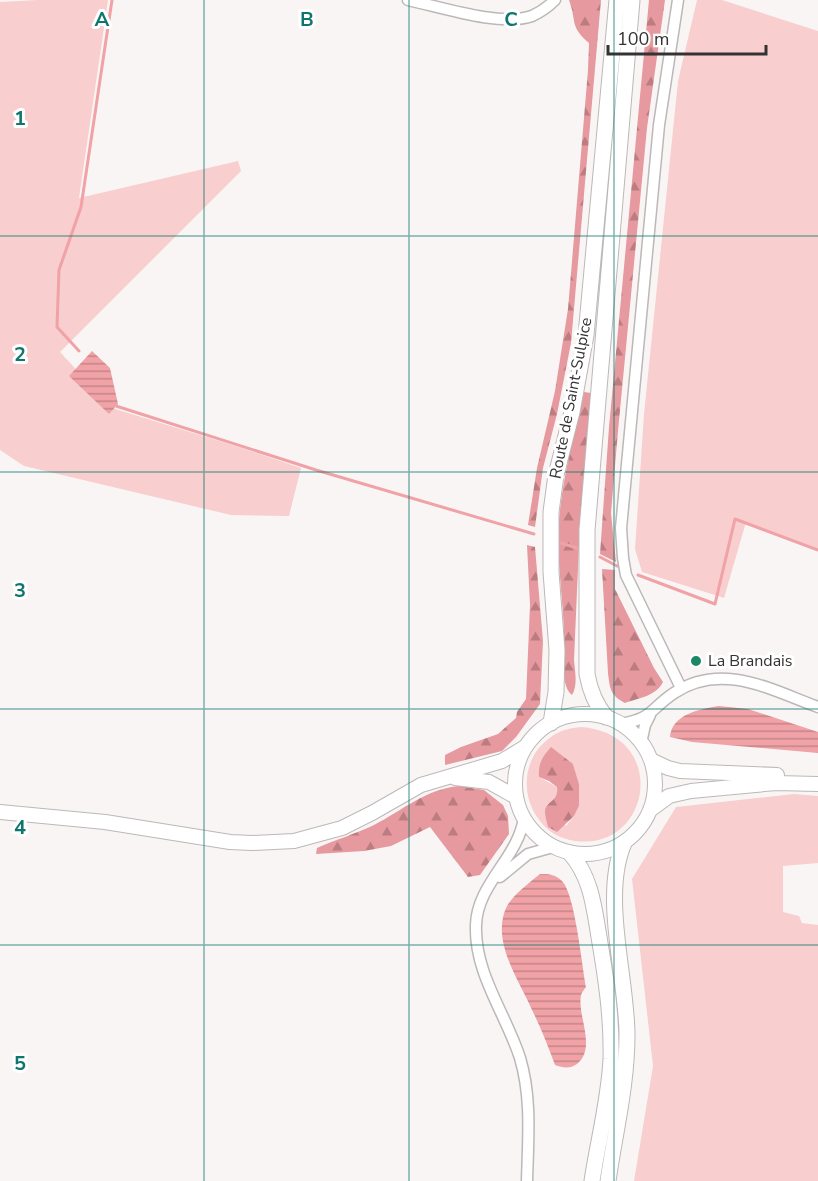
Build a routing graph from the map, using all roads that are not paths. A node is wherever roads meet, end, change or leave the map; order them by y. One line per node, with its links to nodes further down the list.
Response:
1 (408, 0): 2 (street)
2 (555, 0)
3 (617, 0): 10 (highway, Route de Saint-Sulpice)
4 (632, 0): 9 (highway)
5 (678, 0): 6 (street)
6 (681, 688): 7 (street); 8 (street)
7 (818, 707)
8 (650, 714): 11 (street); 12 (street)
9 (606, 717): 10 (main road); 11 (main road)
10 (551, 723): 13 (main road)
11 (620, 724): 12 (main road)
12 (641, 742): 14 (main road)
13 (525, 747): 15 (main road); 17 (main road)
14 (651, 760): 16 (main road); 18 (main road)
15 (447, 777): 17 (main road); 19 (main road)
16 (818, 782): 18 (main road)
17 (516, 797): 20 (main road)
18 (650, 810): 21 (main road)
19 (0, 813)
20 (524, 818): 22 (main road); 24 (street)
21 (624, 843): 23 (main road); 27 (highway)
22 (553, 847): 23 (main road); 24 (street)
23 (570, 852): 26 (highway)
24 (482, 901): 25 (street)
25 (527, 1181)
26 (592, 1181)
27 (608, 1181)

